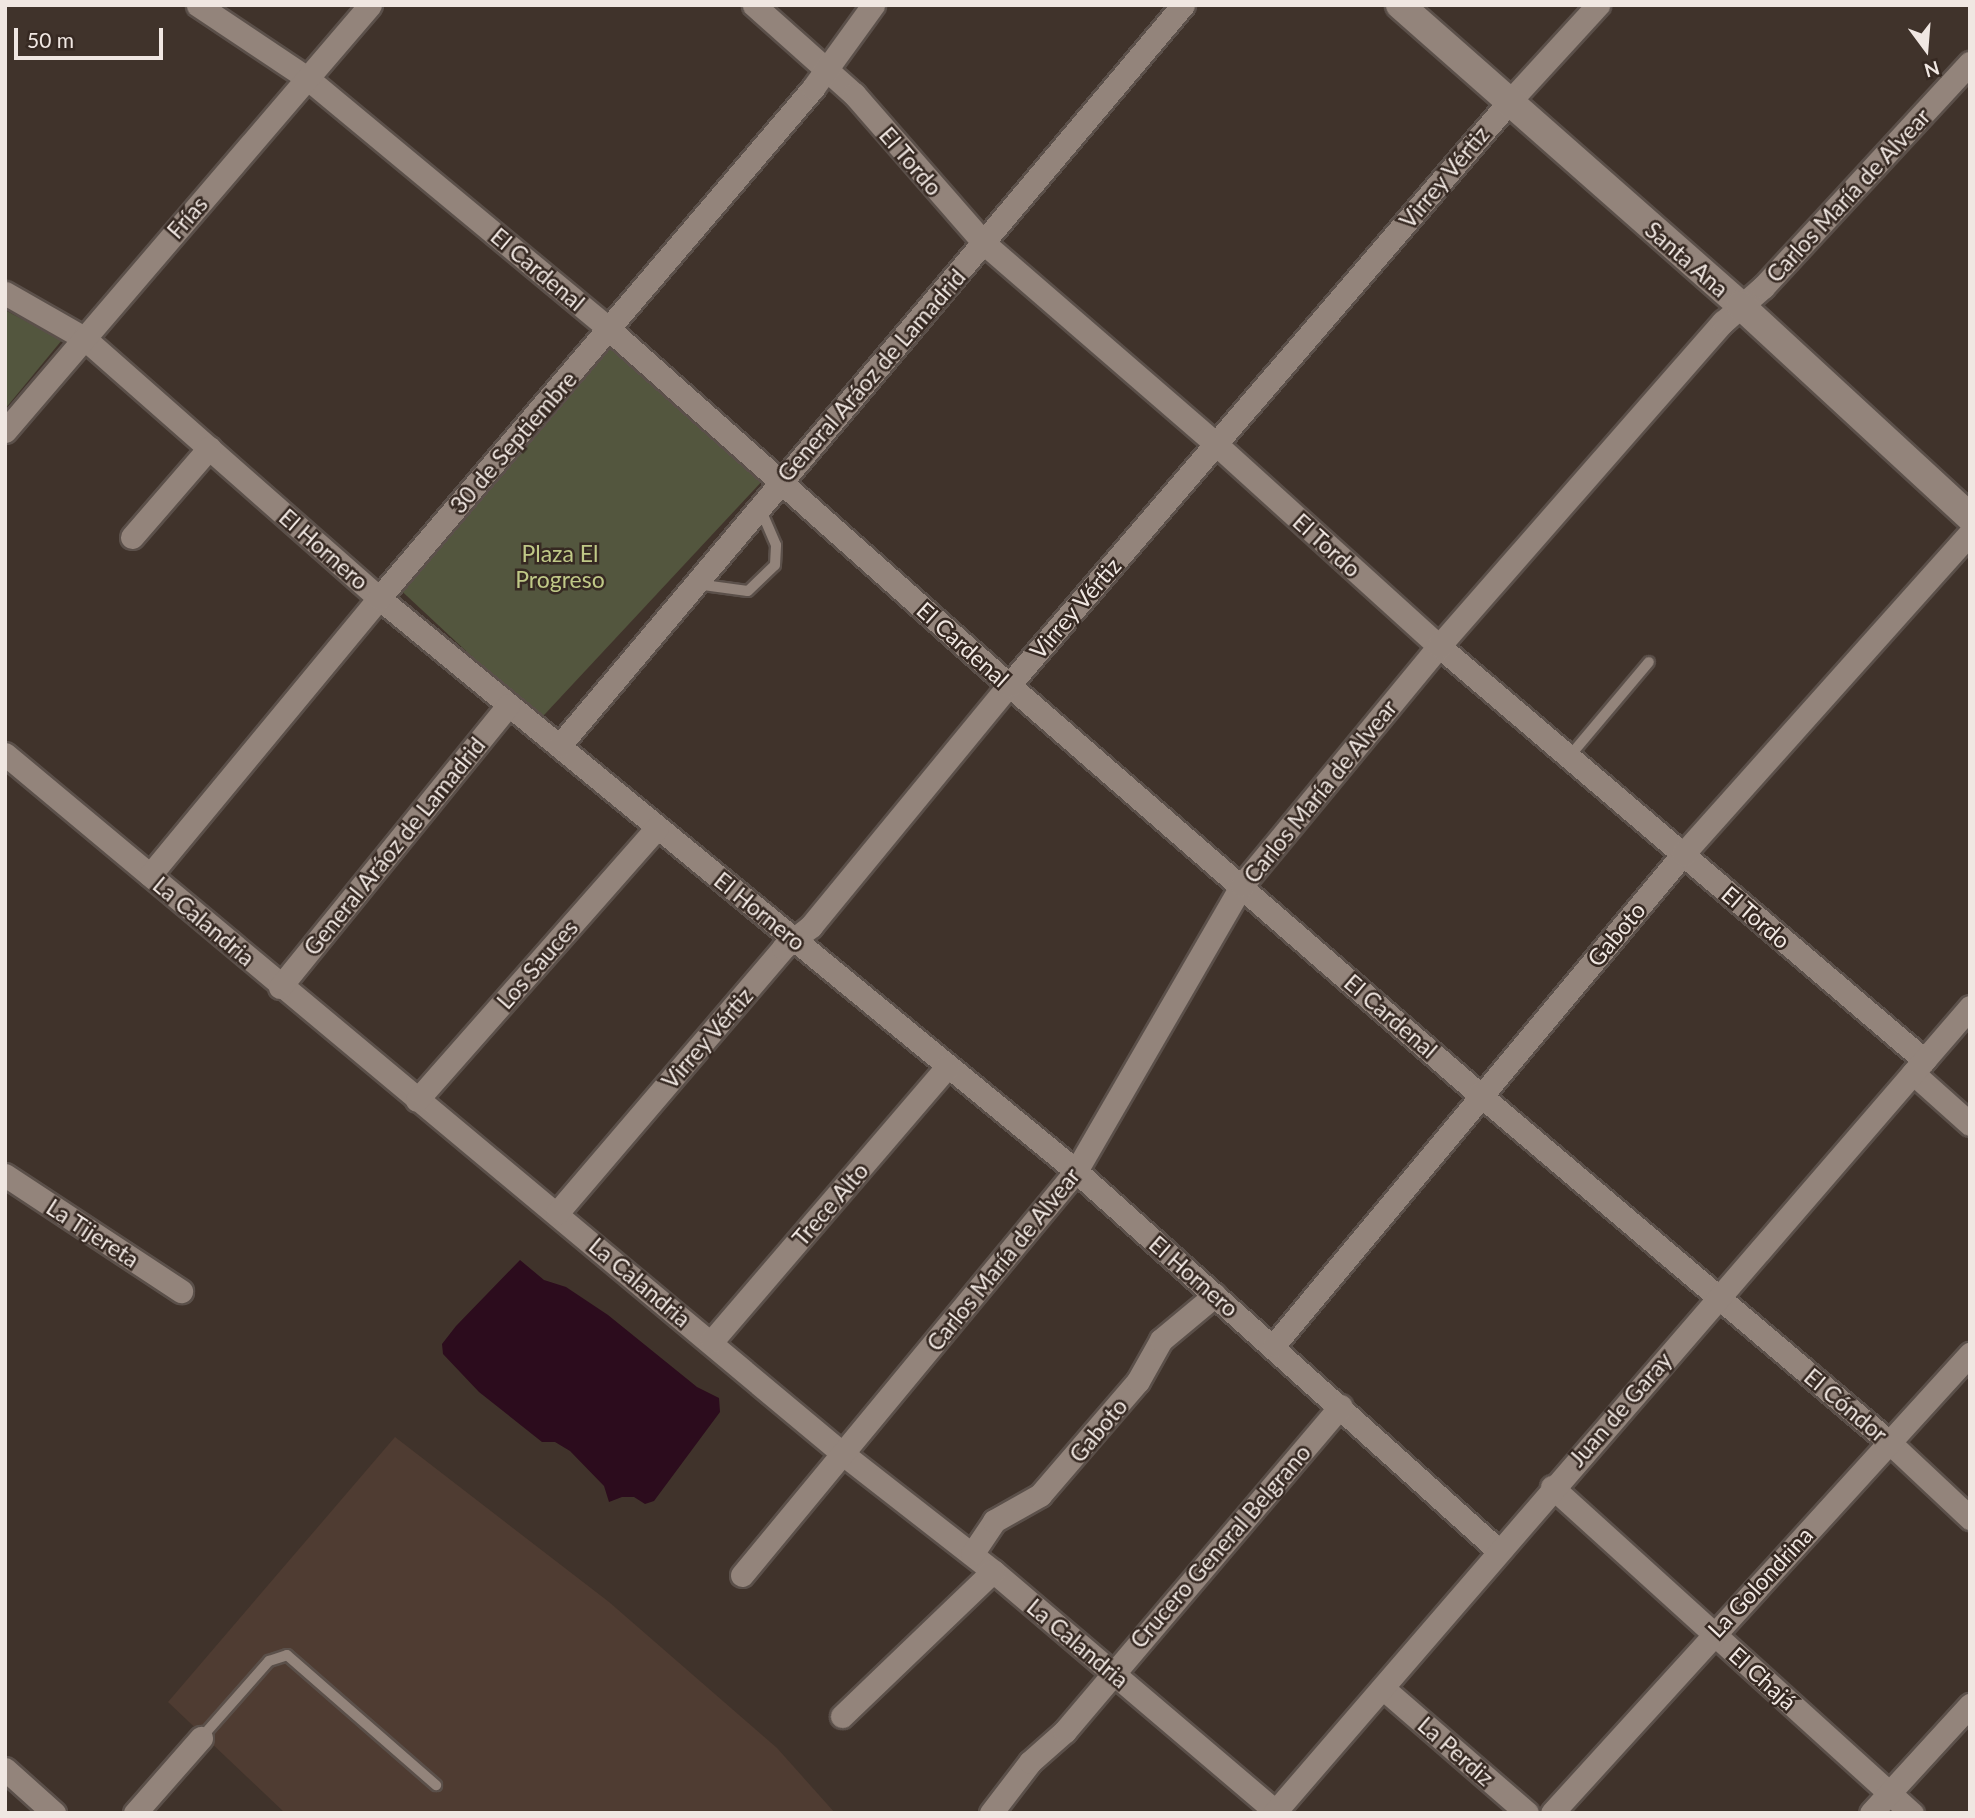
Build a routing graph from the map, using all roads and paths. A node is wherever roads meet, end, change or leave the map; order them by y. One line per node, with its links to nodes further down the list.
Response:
1 (198, 5): 10 (street, El Cardenal)
2 (370, 5): 10 (street, Frías)
3 (754, 5): 9 (street, El Tordo)
4 (873, 5): 9 (street, 30 de Septiembre)
5 (1183, 5): 12 (street, General Aráoz de Lamadrid)
6 (1401, 5): 11 (street, Santa Ana)
7 (1598, 5): 11 (street, Virrey Vértiz)
8 (1970, 63): 14 (street, Carlos María de Alvear)
9 (828, 69): 12 (street, El Tordo); 15 (street, 30 de Septiembre)
10 (307, 78): 15 (street, El Cardenal); 16 (street, Frías)
11 (1509, 102): 14 (street, Santa Ana); 18 (street, Virrey Vértiz)
12 (985, 244): 18 (street, El Tordo); 20 (street, General Aráoz de Lamadrid)
13 (5, 293): 16 (street, El Hornero)
14 (1740, 305): 22 (street, Santa Ana); 27 (street, Carlos María de Alvear)
15 (610, 330): 20 (street, El Cardenal); 26 (street, 30 de Septiembre)
16 (84, 338): 17 (street, Frías); 19 (street, El Hornero)
17 (5, 431)
18 (1217, 445): 27 (street, El Tordo); 29 (street, Virrey Vértiz)
19 (209, 448): 24 (street); 26 (street, El Hornero)
20 (780, 481): 21 (street, General Aráoz de Lamadrid); 29 (street, El Cardenal)
21 (759, 505): 25 (street, General Aráoz de Lamadrid); 25 (lane)
22 (1970, 517)
23 (1970, 533): 35 (street, Gaboto)
24 (132, 537)
25 (694, 584): 31 (street, General Aráoz de Lamadrid)
26 (379, 598): 30 (street, El Hornero); 36 (street, 30 de Septiembre)
27 (1438, 646): 33 (street, El Tordo); 37 (street, Carlos María de Alvear)
28 (1649, 662): 33 (lane)
29 (1009, 685): 37 (street, El Cardenal); 38 (street, Virrey Vértiz)
30 (508, 705): 31 (street, El Hornero); 39 (street, General Aráoz de Lamadrid)
31 (560, 745): 34 (street, El Hornero)
32 (5, 754): 36 (street, La Calandria)
33 (1569, 757): 35 (street, El Tordo)
34 (657, 828): 38 (street, El Hornero); 44 (street, Los Sauces)
35 (1683, 854): 42 (street, El Tordo); 43 (street, Gaboto)
36 (150, 875): 39 (street, La Calandria)
37 (1242, 885): 43 (street, El Cardenal); 46 (street, Carlos María de Alvear)
38 (796, 939): 41 (street, El Hornero); 48 (street, Virrey Vértiz)
39 (280, 987): 44 (street, La Calandria)
40 (1970, 1007): 42 (street, Juan de Garay)
41 (948, 1066): 46 (street, El Hornero); 52 (street, Trece Alto)
42 (1919, 1067): 45 (street, El Tordo); 51 (street, Juan de Garay)
43 (1479, 1094): 51 (street, El Cardenal); 53 (street, Gaboto)
44 (417, 1100): 48 (street, La Calandria)
45 (1970, 1124)
46 (1076, 1171): 50 (street, El Hornero); 57 (street, Carlos María de Alvear)
47 (5, 1175): 49 (street, La Tijereta)
48 (556, 1213): 52 (street, La Calandria)
49 (181, 1291)
50 (1215, 1295): 53 (street, El Hornero); 61 (street, Gaboto)
51 (1718, 1297): 56 (street, El Cóndor); 58 (street, Juan de Garay)
52 (712, 1341): 57 (street, La Calandria)
53 (1273, 1345): 55 (street, El Hornero)
54 (1970, 1354): 56 (street, La Golondrina)
55 (1341, 1406): 60 (street, El Hornero); 65 (street, Crucero General Belgrano)
56 (1889, 1442): 59 (street, El Cóndor); 64 (street, La Golondrina)
57 (843, 1454): 61 (street, La Calandria); 63 (street, Carlos María de Alvear)
58 (1552, 1487): 60 (street, Juan de Garay); 64 (street, El Chajá)
59 (1970, 1518)
60 (1498, 1550): 66 (street, Juan de Garay)
61 (972, 1554): 62 (street, La Calandria)
62 (993, 1571): 65 (street, La Calandria); 68 (street)
63 (742, 1575)
64 (1713, 1633): 72 (street, El Chajá); 78 (street, La Golondrina)
65 (1112, 1671): 73 (street, La Calandria); 76 (street, Crucero General Belgrano)
66 (1384, 1689): 73 (street, Juan de Garay); 77 (street, La Perdiz)
67 (1970, 1705): 72 (street)
68 (842, 1716)
69 (201, 1738): 71 (lane); 75 (street)
70 (5, 1769): 74 (street)
71 (436, 1785)
72 (1889, 1793): 79 (street); 80 (street, El Chajá)
73 (1274, 1812)
74 (54, 1813)
75 (135, 1813)
76 (991, 1813)
77 (1527, 1813)
78 (1552, 1813)
79 (1871, 1813)
80 (1912, 1813)

